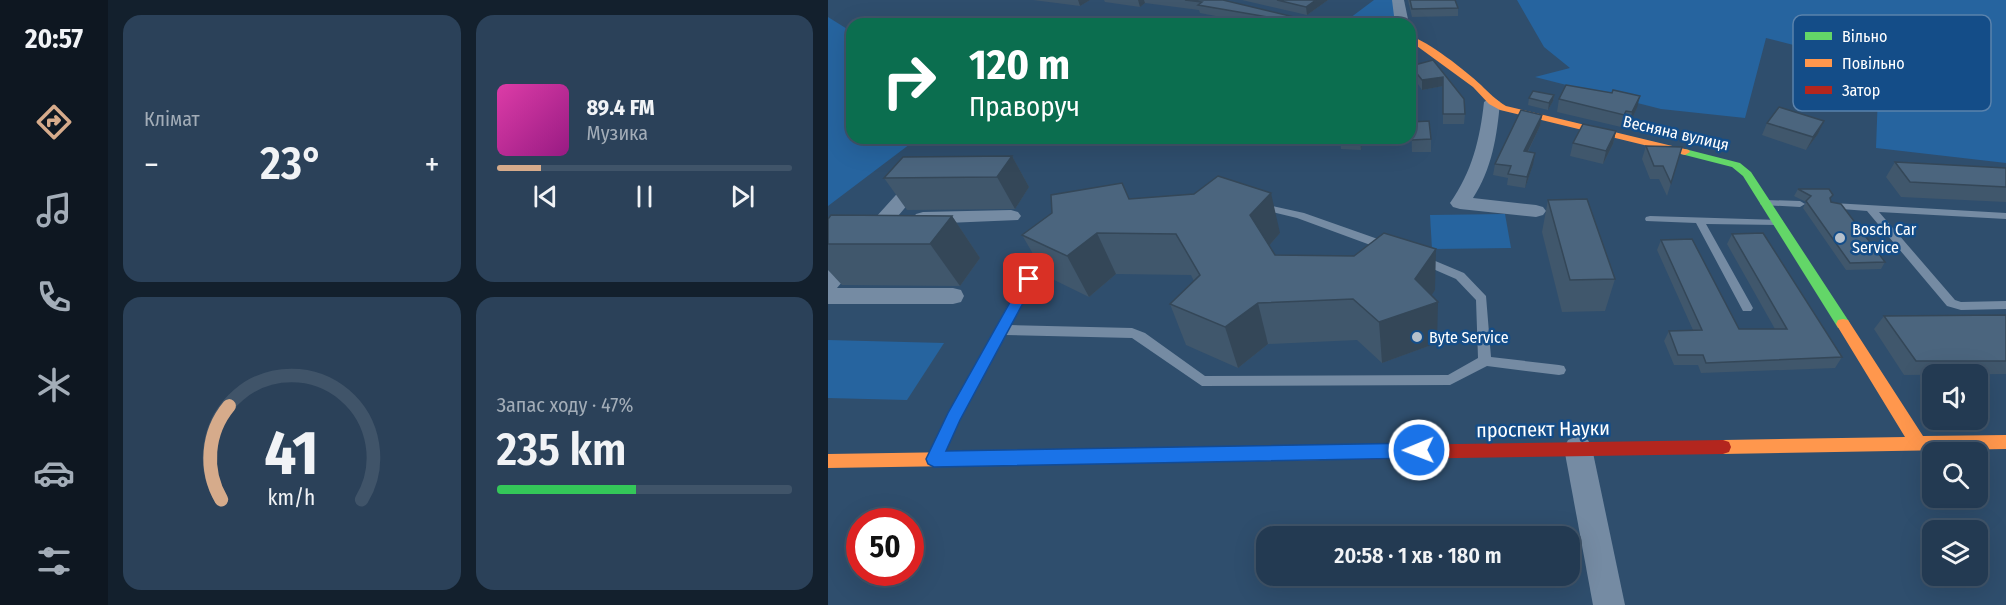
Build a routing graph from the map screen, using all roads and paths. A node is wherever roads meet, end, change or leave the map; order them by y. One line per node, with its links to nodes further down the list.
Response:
1 (1398, 0): 2 (street)
2 (1401, 18)
3 (1416, 41): 4 (street, Весняна вулиця)
4 (1492, 102): 6 (street, Весняна вулиця); 11 (street)
5 (927, 171): 14 (street)
6 (1765, 202): 8 (lane); 17 (street, Весняна вулиця)
7 (1248, 204): 26 (lane)
8 (1800, 204)
9 (1833, 206): 10 (lane)
10 (1870, 208): 13 (lane); 23 (lane)
11 (1536, 211)
12 (1011, 216): 14 (street)
13 (2006, 216)
14 (886, 218): 19 (street)
15 (1650, 219): 16 (lane)
16 (1699, 220): 17 (lane); 24 (lane)
17 (1778, 222): 29 (street, Весняна вулиця)
18 (1054, 239): 25 (lane)
19 (837, 263): 20 (street)
20 (828, 284)
21 (828, 296): 22 (street)
22 (953, 296)
23 (2006, 305)
24 (1747, 308)
25 (1002, 330): 26 (lane); 31 (lane)
26 (1485, 361): 27 (lane)
27 (1559, 370)
28 (2006, 442): 29 (street, проспект Науки)
29 (1918, 443): 30 (street, проспект Науки)
30 (1578, 448): 31 (street, проспект Науки); 33 (street)
31 (934, 459): 32 (street, проспект Науки)
32 (828, 461)
33 (1609, 605)

